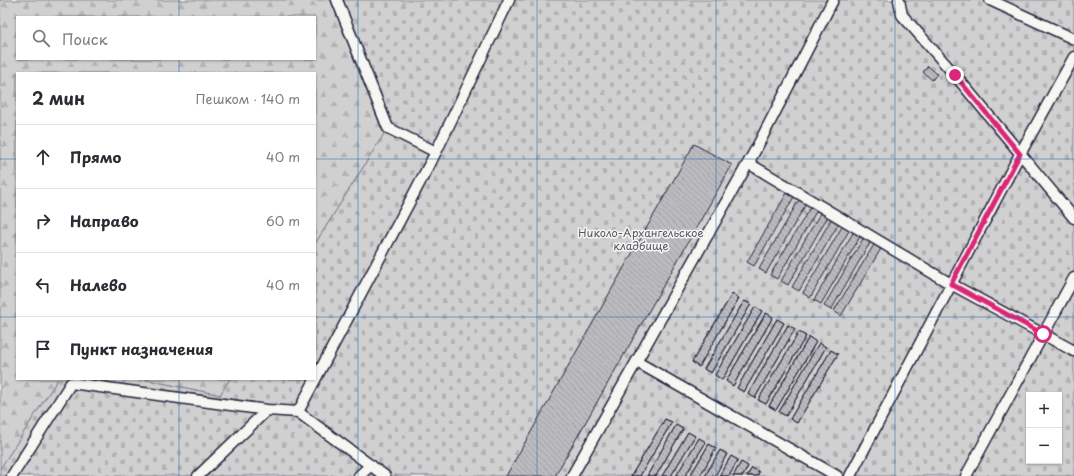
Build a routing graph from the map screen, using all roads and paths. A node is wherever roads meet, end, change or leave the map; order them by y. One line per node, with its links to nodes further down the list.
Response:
1 (337, 0): 8 (lane)
2 (509, 0): 8 (lane)
3 (833, 0): 10 (lane)
4 (899, 0): 9 (lane)
5 (990, 0): 6 (lane)
6 (1074, 39)
7 (1074, 58): 9 (lane)
8 (436, 152): 17 (lane)
9 (1020, 154): 11 (lane); 13 (lane)
10 (748, 163): 13 (lane); 16 (lane)
11 (1074, 218)
12 (1074, 278): 14 (lane)
13 (951, 284): 14 (lane); 28 (lane)
14 (1043, 334): 15 (lane); 29 (lane)
15 (1074, 351)
16 (637, 362): 26 (lane); 27 (lane)
17 (316, 378)
18 (315, 380): 20 (lane)
19 (267, 410): 20 (lane); 22 (lane); 23 (lane)
20 (298, 412): 21 (lane)
21 (370, 465): 24 (lane); 25 (lane)
22 (12, 476)
23 (198, 476)
24 (359, 476)
25 (385, 476)
26 (572, 476)
27 (837, 476)
28 (850, 476)
29 (966, 476)

